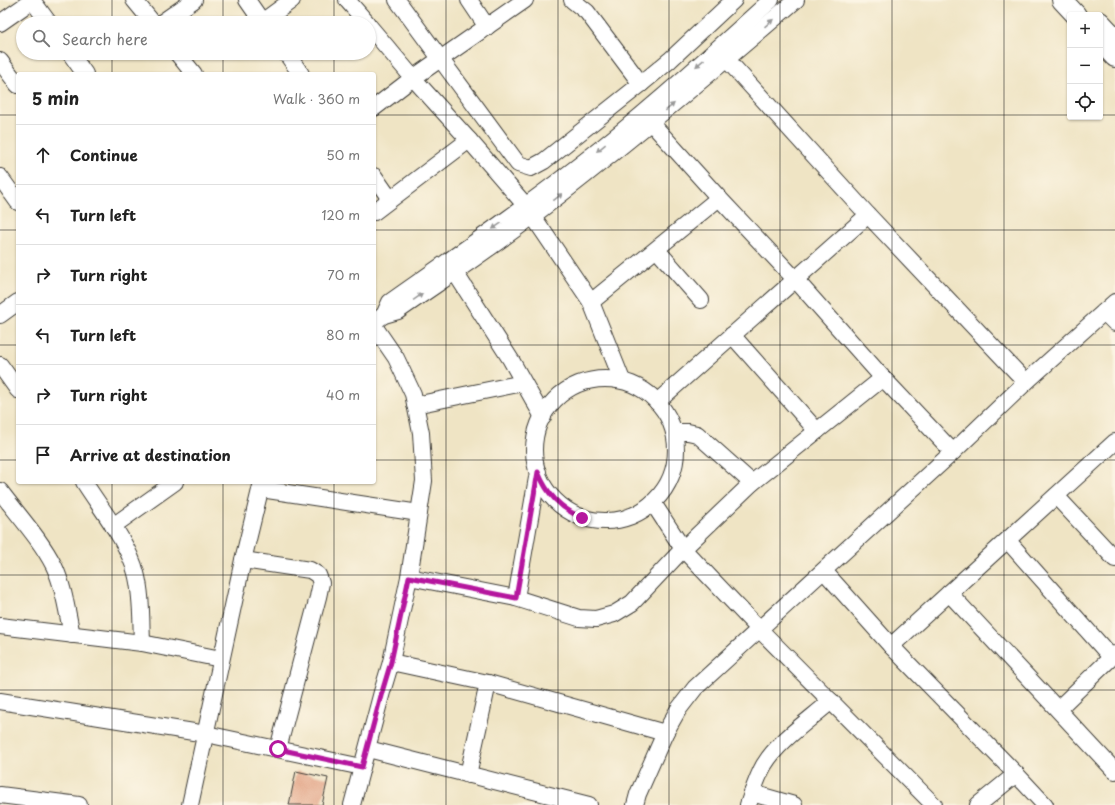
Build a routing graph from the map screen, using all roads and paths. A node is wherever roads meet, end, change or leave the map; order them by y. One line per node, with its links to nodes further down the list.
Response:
1 (32, 0): 18 (street); 24 (street)
2 (134, 0): 19 (street)
3 (194, 0): 20 (street)
4 (247, 0): 21 (street)
5 (292, 0): 22 (street)
6 (347, 0): 23 (street)
7 (397, 0): 32 (street)
8 (469, 0): 26 (street)
9 (525, 0): 26 (street)
10 (572, 0): 42 (street)
11 (734, 0): 42 (street)
12 (771, 0): 30 (street)
13 (796, 0): 30 (street, one-way to 13)
14 (1062, 0): 16 (main road)
15 (1080, 0): 17 (main road)
16 (1073, 12)
17 (1091, 12)
18 (44, 16)
19 (147, 16)
20 (171, 16)
21 (259, 16)
22 (271, 16)
23 (361, 16)
24 (0, 23)
25 (1103, 25): 28 (main road)
26 (487, 27): 32 (street)
27 (376, 34): 40 (street)
28 (1115, 38)
29 (1103, 44): 31 (main road)
30 (722, 54): 44 (street); 53 (street)
31 (1115, 57)
32 (440, 59): 40 (street); 42 (street)
33 (75, 60): 37 (street)
34 (183, 60): 38 (street)
35 (291, 60): 39 (street)
36 (0, 61): 41 (street)
37 (84, 72)
38 (192, 72)
39 (300, 72)
40 (413, 78): 43 (street); 45 (street)
41 (16, 82)
42 (642, 84)
43 (376, 106)
44 (647, 118): 48 (street); 52 (street)
45 (469, 140): 50 (street); 52 (street)
46 (0, 177): 49 (street)
47 (376, 179): 50 (street)
48 (719, 198): 54 (street); 56 (street)
49 (16, 199)
50 (390, 199): 51 (street)
51 (376, 210)
52 (529, 211): 55 (street); 58 (street)
53 (868, 215): 56 (street); 68 (street)
54 (657, 250): 57 (street); 58 (street)
55 (451, 266): 62 (street); 69 (street)
56 (795, 279): 63 (street); 66 (street)
57 (701, 300)
58 (591, 302): 67 (street)
59 (16, 303): 61 (street)
60 (1111, 313): 68 (street)
61 (0, 315)
62 (377, 321): 64 (street)
63 (732, 335): 71 (street); 74 (street)
64 (379, 342): 72 (street)
65 (0, 365): 70 (street)
66 (883, 378): 74 (street); 77 (street)
67 (622, 380): 71 (street); 73 (street)
68 (1026, 382): 77 (street)
69 (524, 383): 72 (street); 73 (street)
70 (16, 387)
71 (657, 402): 75 (street)
72 (415, 405): 86 (street)
73 (542, 417): 78 (street)
74 (817, 431): 79 (street)
75 (674, 432): 79 (street); 85 (street)
76 (1113, 448): 84 (street)
77 (953, 452): 92 (street)
78 (538, 472): 85 (street); 95 (street)
79 (752, 483): 89 (street)
80 (85, 484): 87 (street)
81 (167, 485): 87 (street)
82 (261, 486): 86 (street); 91 (street)
83 (0, 491): 98 (street)
84 (1056, 496): 88 (street); 90 (street)
85 (653, 503): 89 (street)
86 (419, 513): 93 (street)
87 (113, 526): 99 (street)
88 (1008, 541): 94 (street); 101 (street)
89 (683, 549): 95 (street); 97 (street)
90 (1115, 559)
91 (243, 560): 102 (street); 110 (street)
92 (824, 571): 97 (street); 100 (street)
93 (409, 577): 95 (street); 103 (street)
94 (949, 593): 100 (street); 107 (street)
95 (516, 598)
96 (0, 626): 98 (street)
97 (759, 629): 106 (street); 108 (street)
98 (72, 635): 99 (street)
99 (142, 643): 102 (street)
100 (891, 646): 114 (street)
101 (1113, 655): 107 (street)
102 (221, 660): 109 (street)
103 (391, 662): 104 (street); 111 (street)
104 (488, 683): 108 (street); 115 (street)
105 (0, 701): 109 (street)
106 (831, 701): 117 (street); 124 (street)
107 (1058, 709): 113 (street)
108 (665, 733): 122 (street)
109 (206, 734): 110 (street); 119 (street)
110 (278, 749): 112 (street)
111 (368, 749): 112 (street); 115 (street)
112 (362, 767): 120 (street)
113 (1115, 771)
114 (1016, 774): 125 (street); 126 (street)
115 (468, 775): 121 (street)
116 (0, 795): 118 (street)
117 (750, 799): 123 (street)
118 (79, 805)
119 (190, 805)
120 (352, 805)
121 (589, 805)
122 (634, 805)
123 (794, 805)
124 (934, 805)
125 (978, 805)
126 (1045, 805)

